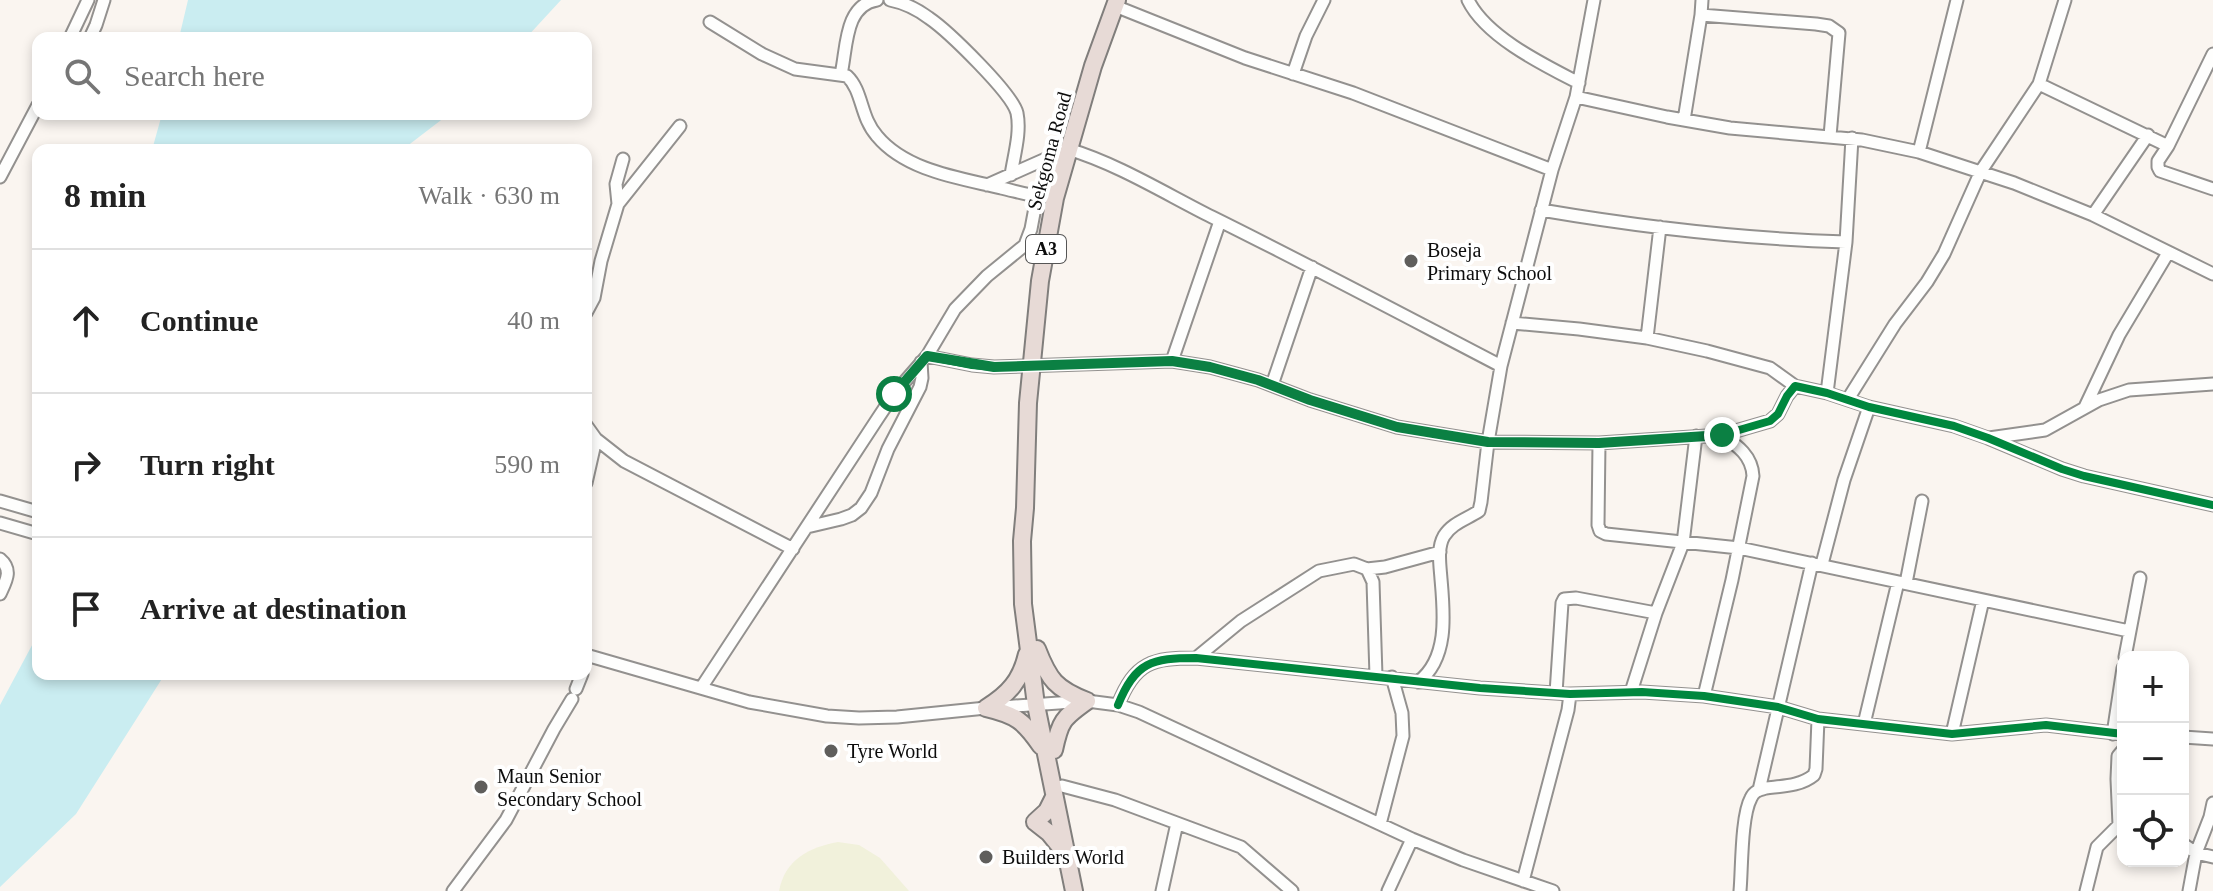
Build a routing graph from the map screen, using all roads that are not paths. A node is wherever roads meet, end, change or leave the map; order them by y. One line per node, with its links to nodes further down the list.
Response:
1 (88, 0): 14 (street)
2 (104, 0): 15 (street)
3 (877, 0): 17 (street)
4 (890, 0): 34 (street)
5 (1324, 0): 18 (street)
6 (1468, 0): 19 (street)
7 (1594, 0): 19 (street)
8 (1702, 0): 12 (street)
9 (1957, 0): 30 (street)
10 (2065, 0): 20 (street)
11 (1116, 3): 18 (street); 29 (highway, Sekgoma Road / A3)
12 (1701, 15): 23 (street); 26 (street)
13 (710, 22): 17 (street)
14 (73, 32)
15 (93, 32)
16 (2212, 59): 28 (street)
17 (841, 74): 36 (street)
18 (1293, 74): 32 (street)
19 (1579, 83): 21 (street)
20 (2039, 84): 25 (street); 33 (street)
21 (1576, 97): 23 (street); 32 (street)
22 (32, 116): 35 (street)
23 (1684, 120): 26 (street)
24 (680, 126): 40 (street)
25 (2148, 135): 28 (street); 42 (street)
26 (1830, 136): 27 (street)
27 (1852, 138): 30 (street); 45 (street)
28 (2168, 146): 37 (street)
29 (1068, 149): 34 (street); 39 (highway, Sekgoma Road / A3); 43 (street)
30 (1919, 152): 33 (street)
31 (623, 159): 40 (street)
32 (1552, 170): 41 (street)
33 (1981, 171): 42 (street); 60 (street)
34 (1011, 175): 36 (street)
35 (0, 177)
36 (987, 185): 38 (street)
37 (2213, 189)
38 (1037, 197): 39 (street); 52 (street)
39 (1055, 198): 55 (highway, Sekgoma Road / A3)
40 (618, 204): 49 (street)
41 (1541, 210): 44 (street); 50 (street)
42 (2093, 215): 46 (street)
43 (1220, 221): 47 (street); 53 (street)
44 (1660, 227): 45 (street); 51 (street)
45 (1846, 242): 59 (street)
46 (2168, 253): 48 (street); 62 (street)
47 (1312, 267): 54 (street); 57 (street)
48 (2213, 274)
49 (592, 302)
50 (1512, 323): 51 (street); 54 (street)
51 (1647, 338): 58 (street)
52 (924, 359): 55 (street); 76 (street); 76 (street)
53 (1172, 361): 55 (street); 57 (street)
54 (1501, 366): 68 (street)
55 (1030, 367): 91 (highway, Sekgoma Road / A3)
56 (2212, 382): 62 (street)
57 (1272, 385): 68 (street)
58 (1795, 386): 59 (street); 64 (street)
59 (1827, 393): 60 (street)
60 (1848, 399): 61 (street)
61 (1869, 407): 66 (street); 83 (street)
62 (2084, 408): 66 (street)
63 (592, 433): 67 (street)
64 (1722, 435): 65 (street); 79 (street)
65 (1696, 436): 69 (street); 78 (street)
66 (1988, 438): 73 (street)
67 (596, 439): 70 (street); 80 (street)
68 (1488, 442): 69 (street); 81 (street)
69 (1599, 443): 78 (street)
70 (592, 457)
71 (0, 501): 74 (street)
72 (1922, 501): 86 (street)
73 (2213, 505)
74 (32, 510)
75 (0, 523): 77 (street)
76 (807, 527): 80 (street)
77 (32, 532)
78 (1683, 543): 79 (street); 89 (street)
79 (1739, 548): 83 (street); 103 (street)
80 (793, 549): 99 (street)
81 (1440, 552): 84 (street); 98 (street)
82 (0, 559): 87 (street)
83 (1817, 564): 86 (street); 107 (street)
84 (1367, 569): 93 (street); 95 (street)
85 (2140, 578): 90 (street)
86 (1902, 583): 88 (street); 110 (street)
87 (0, 594)
88 (1983, 600): 90 (street); 111 (street)
89 (1656, 613): 100 (street); 101 (street)
90 (2129, 631): 92 (street)
91 (1033, 650): 104 (highway); 105 (highway, Sekgoma Road / A3); 108 (highway)
92 (2126, 651)
93 (1196, 658): 95 (street); 106 (street)
94 (592, 659): 99 (street)
95 (1376, 676): 96 (street)
96 (1392, 677): 98 (street); 120 (street)
97 (580, 680): 128 (street)
98 (1418, 682): 101 (street)
99 (701, 688): 108 (street)
100 (1631, 692): 102 (street); 103 (street)
101 (1556, 693): 102 (street)
102 (1570, 694): 127 (street)
103 (1704, 696): 107 (street)
104 (1087, 701): 105 (street); 106 (street); 115 (highway)
105 (1042, 705): 108 (street); 115 (highway, Sekgoma Road / A3)
106 (1118, 705): 120 (street)
107 (1778, 707): 109 (street); 116 (street)
108 (986, 708): 115 (highway)
109 (1818, 719): 110 (street); 116 (street)
110 (1864, 724): 111 (street)
111 (1952, 734): 112 (street)
112 (2117, 734)
113 (2189, 737): 114 (street)
114 (2213, 739)
115 (1050, 751): 117 (highway, Sekgoma Road / A3)
116 (1759, 790): 135 (street)
117 (1058, 792): 119 (street); 125 (highway, Sekgoma Road / A3); 125 (highway); 130 (highway, Sekgoma Road / A3)
118 (2213, 803): 124 (street)
119 (1177, 823): 131 (street); 132 (street)
120 (1380, 824): 122 (street)
121 (2117, 830): 136 (street)
122 (1412, 839): 127 (street); 133 (street)
123 (2189, 848): 124 (street)
124 (2196, 853): 126 (street); 137 (street)
125 (1066, 856): 129 (highway, Sekgoma Road / A3)
126 (2213, 857)
127 (1523, 881): 134 (street)
128 (453, 891)
129 (1074, 891)
130 (1083, 891)
131 (1162, 891)
132 (1292, 891)
133 (1388, 891)
134 (1553, 891)
135 (1740, 891)
136 (2086, 891)
137 (2189, 891)

